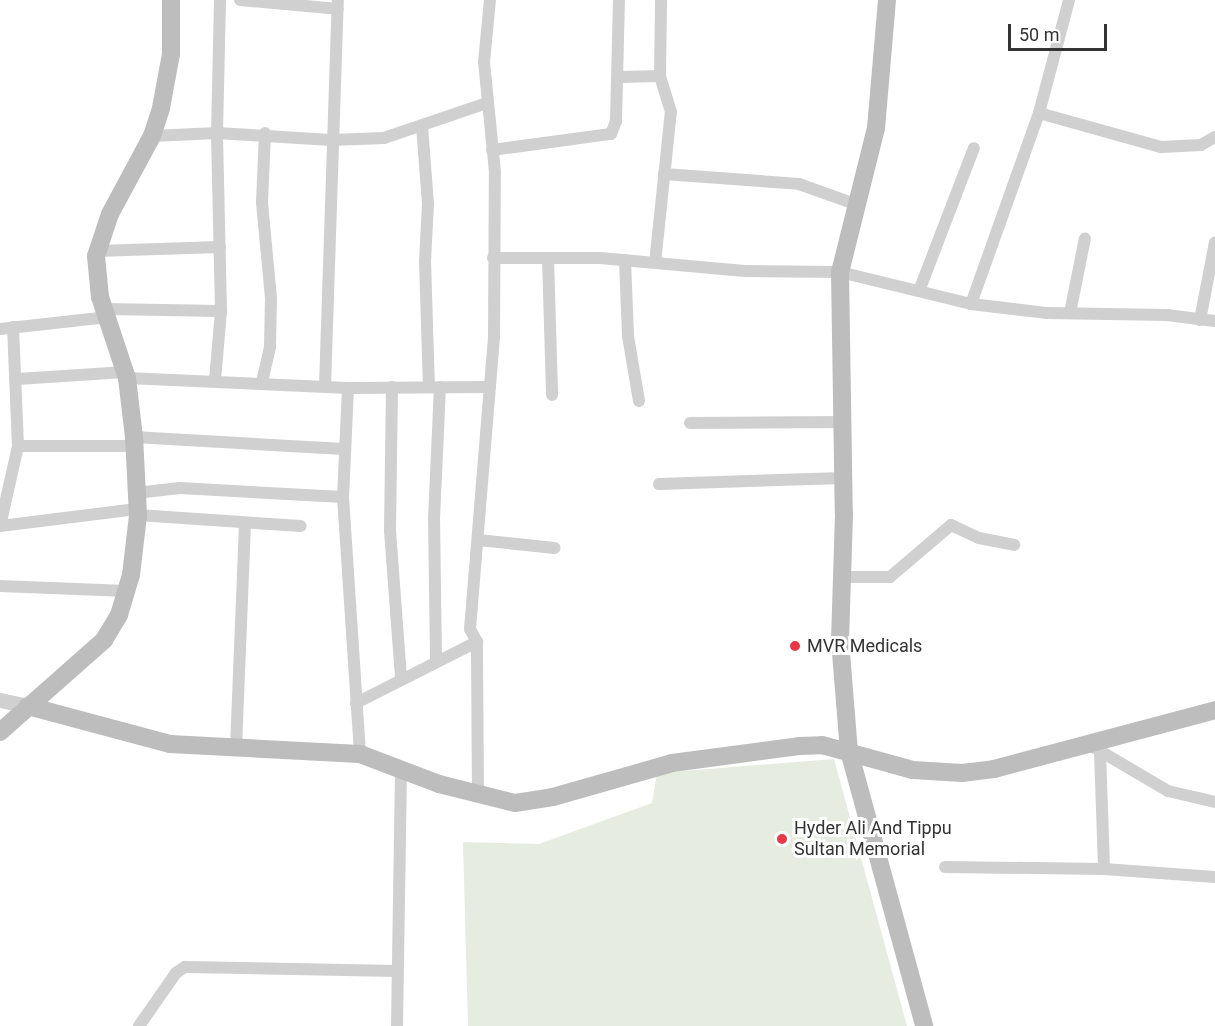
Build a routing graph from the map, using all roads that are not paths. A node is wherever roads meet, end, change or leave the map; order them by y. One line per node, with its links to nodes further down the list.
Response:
1 (171, 0): 17 (main road)
2 (220, 0): 15 (street)
3 (240, 0): 9 (street)
4 (490, 0): 12 (street)
5 (619, 0): 11 (street)
6 (661, 0): 10 (street)
7 (887, 0): 23 (main road)
8 (1069, 0): 13 (street)
9 (338, 4): 19 (street)
10 (660, 76): 11 (street); 22 (street)
11 (619, 78): 21 (street)
12 (487, 103): 14 (street); 21 (street)
13 (1039, 113): 18 (street); 34 (street)
14 (422, 126): 19 (street); 48 (street)
15 (217, 133): 16 (street); 17 (street); 26 (street)
16 (265, 133): 19 (street); 45 (street)
17 (152, 136): 27 (main road)
18 (1215, 137)
19 (331, 140): 46 (street)
20 (974, 148): 33 (street)
21 (492, 150): 28 (street)
22 (664, 174): 23 (street); 31 (street)
23 (855, 204): 32 (main road)
24 (1085, 238): 37 (street)
25 (1215, 242): 38 (street)
26 (220, 247): 27 (street); 35 (street)
27 (97, 251): 36 (main road)
28 (493, 258): 29 (street); 49 (street)
29 (548, 258): 30 (street); 51 (street)
30 (625, 260): 31 (street); 52 (street)
31 (655, 263): 32 (street)
32 (840, 272): 33 (street); 54 (main road)
33 (919, 291): 34 (street)
34 (971, 304): 37 (street)
35 (221, 311): 36 (street); 44 (street)
36 (106, 313): 40 (street); 42 (main road)
37 (1070, 313): 38 (street)
38 (1200, 320): 39 (street)
39 (1215, 321)
40 (14, 327): 41 (street); 43 (street)
41 (0, 329)
42 (126, 375): 43 (street); 44 (street); 55 (main road)
43 (18, 379): 56 (street)
44 (215, 380): 45 (street)
45 (262, 382): 46 (street)
46 (325, 386): 50 (street)
47 (392, 387): 48 (street); 50 (street); 74 (street)
48 (435, 387): 49 (street); 73 (street)
49 (490, 387): 66 (street)
50 (348, 388): 57 (street)
51 (552, 395)
52 (639, 401)
53 (690, 423): 54 (street)
54 (840, 423): 58 (main road)
55 (134, 442): 56 (street); 57 (street); 61 (main road)
56 (18, 446): 62 (street)
57 (344, 449): 60 (street)
58 (843, 478): 59 (street); 69 (main road)
59 (659, 484)
60 (343, 497): 61 (street); 76 (street)
61 (137, 506): 63 (street); 64 (street); 71 (main road)
62 (2, 509): 64 (street)
63 (245, 525): 65 (street); 80 (street)
64 (0, 526)
65 (301, 526)
66 (478, 540): 68 (street); 72 (street)
67 (1014, 545): 69 (street)
68 (555, 548)
69 (840, 577): 82 (main road)
70 (0, 586): 71 (street)
71 (127, 591): 77 (main road)
72 (477, 642): 73 (street); 85 (street)
73 (436, 659): 74 (street)
74 (401, 678): 76 (street)
75 (0, 700): 77 (street)
76 (356, 703): 83 (street)
77 (28, 706): 79 (main road); 80 (main road)
78 (1215, 710): 81 (main road)
79 (0, 732)
80 (236, 748): 83 (main road)
81 (1094, 748): 82 (main road); 86 (street); 88 (street)
82 (849, 751): 85 (main road); 93 (main road)
83 (360, 754): 84 (main road)
84 (401, 767): 85 (main road); 90 (street)
85 (478, 796)
86 (1215, 802)
87 (945, 867): 88 (street)
88 (1104, 869): 89 (street)
89 (1215, 877)
90 (397, 971): 91 (street); 92 (street)
91 (139, 1026)
92 (397, 1026)
93 (924, 1026)

